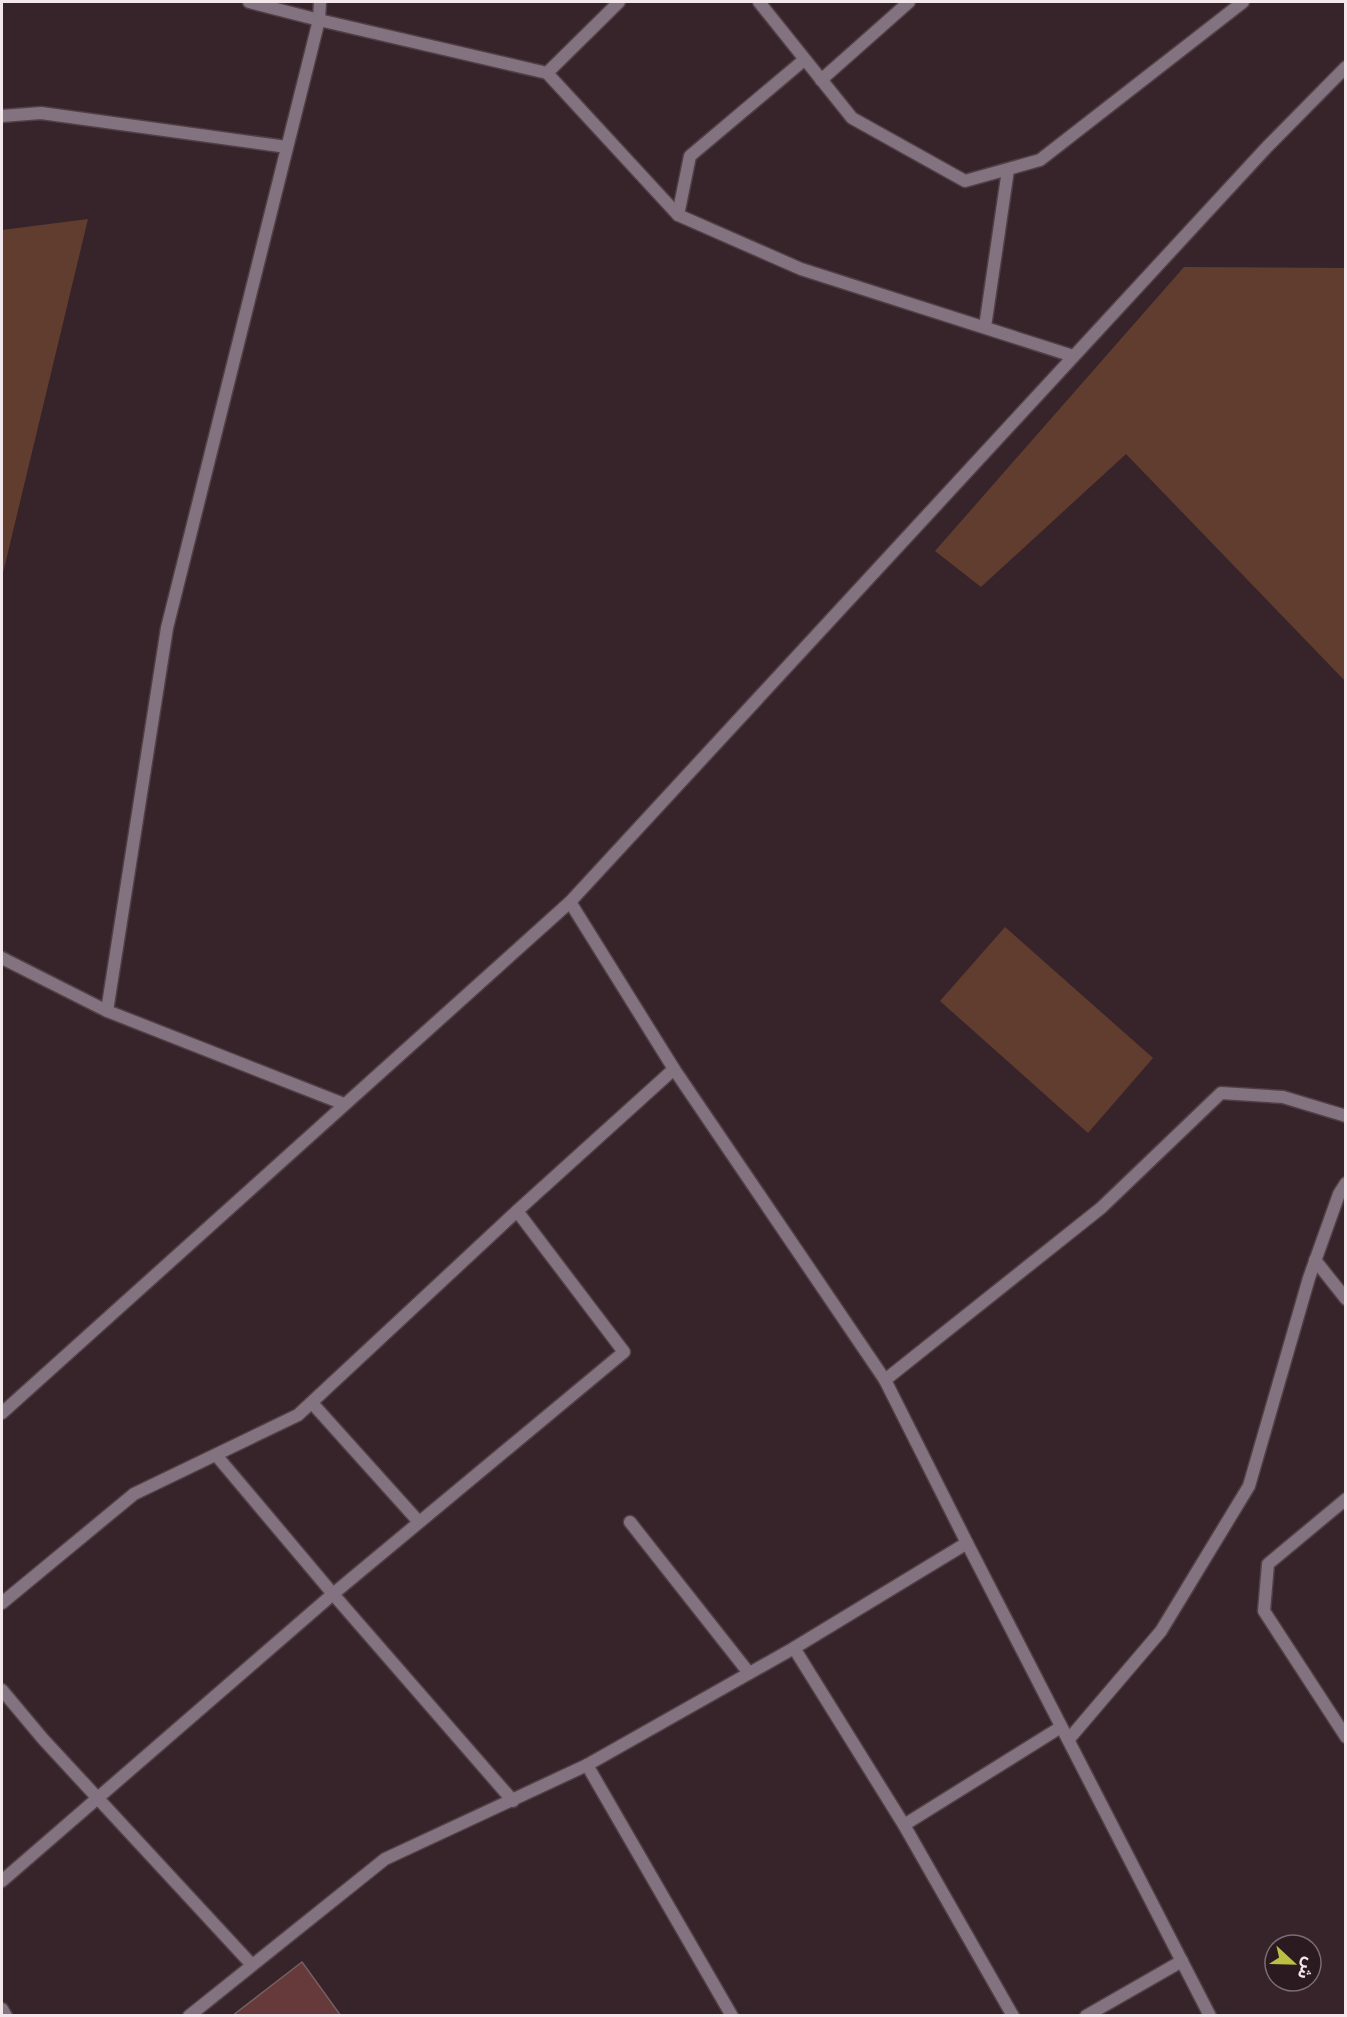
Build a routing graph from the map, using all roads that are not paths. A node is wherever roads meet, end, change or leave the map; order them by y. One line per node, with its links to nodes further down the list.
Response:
1 (249, 2): 7 (street)
2 (320, 2): 7 (street)
3 (619, 2): 10 (street)
4 (759, 2): 8 (street)
5 (909, 2): 11 (street)
6 (1242, 2): 14 (street)
7 (319, 20): 10 (street); 13 (street)
8 (804, 60): 11 (street); 15 (street)
9 (1346, 67): 17 (street)
10 (547, 73): 15 (street)
11 (821, 81): 14 (street)
12 (2, 116): 13 (street)
13 (287, 147): 20 (street)
14 (1008, 170): 16 (street)
15 (678, 215): 16 (street)
16 (985, 327): 17 (street)
17 (1073, 356): 18 (street)
18 (570, 902): 21 (street); 22 (street)
19 (2, 958): 20 (street)
20 (107, 1011): 22 (street)
21 (674, 1069): 25 (street); 28 (street)
22 (344, 1104): 30 (street)
23 (1346, 1116): 28 (street)
24 (1346, 1184): 26 (street)
25 (517, 1211): 29 (street); 33 (street)
26 (1315, 1260): 27 (street); 43 (street)
27 (1346, 1299)
28 (885, 1380): 35 (street)
29 (312, 1403): 31 (street); 33 (street)
30 (2, 1413)
31 (216, 1455): 36 (street); 37 (street)
32 (1346, 1499): 42 (street)
33 (419, 1522): 36 (street)
34 (630, 1522): 39 (street)
35 (967, 1543): 38 (street); 41 (street)
36 (333, 1594): 45 (street); 46 (street)
37 (2, 1603)
38 (794, 1648): 39 (street); 47 (street)
39 (749, 1673): 44 (street)
40 (2, 1690): 45 (street)
41 (1061, 1727): 43 (street); 47 (street)
42 (1346, 1737)
43 (1068, 1739): 49 (street)
44 (587, 1765): 46 (street); 54 (street)
45 (97, 1797): 48 (street); 50 (street)
46 (513, 1801): 50 (street)
47 (904, 1825): 55 (street)
48 (2, 1881)
49 (1182, 1961): 56 (street); 57 (street)
50 (252, 1965): 53 (street)
51 (2, 2009): 52 (street)
52 (6, 2016)
53 (189, 2016)
54 (732, 2016)
55 (1013, 2016)
56 (1086, 2016)
57 (1210, 2016)

